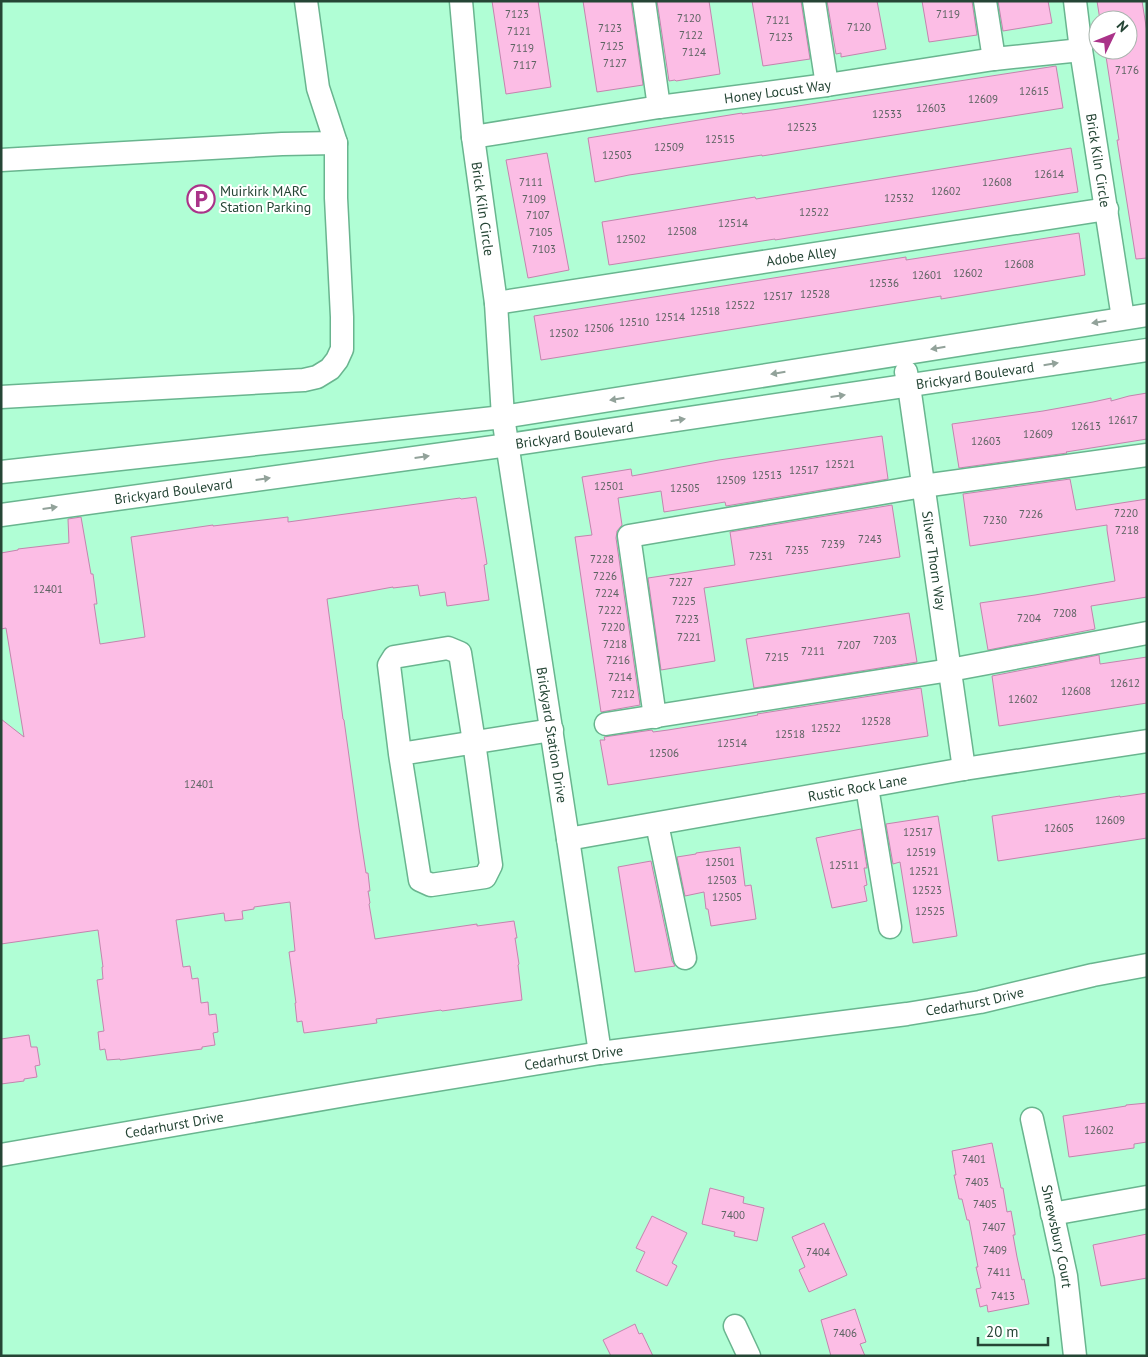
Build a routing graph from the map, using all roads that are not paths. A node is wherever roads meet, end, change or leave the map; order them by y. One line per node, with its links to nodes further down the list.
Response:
1 (306, 1): 12 (street)
2 (461, 1): 11 (street, Brick Kiln Circle)
3 (644, 1): 10 (street)
4 (814, 1): 9 (street)
5 (985, 1): 8 (street)
6 (1075, 1): 7 (street, Brick Kiln Circle)
7 (1081, 50): 8 (street, Honey Locust Way); 14 (street, Brick Kiln Circle)
8 (994, 59): 9 (street, Honey Locust Way)
9 (827, 85): 10 (street, Honey Locust Way)
10 (659, 107): 11 (street, Honey Locust Way)
11 (473, 136): 15 (street, Brick Kiln Circle)
12 (336, 143): 13 (street); 21 (street)
13 (1, 160)
14 (1106, 209): 15 (street, Adobe Alley); 17 (street, Brick Kiln Circle)
15 (496, 303): 22 (street, Brick Kiln Circle)
16 (1147, 315): 17 (street, Brickyard Boulevard)
17 (1123, 318): 19 (street, Brickyard Boulevard, one-way to 19)
18 (1147, 350): 20 (street, Brickyard Boulevard, one-way to 18)
19 (901, 354): 20 (street, Silver Thorn Way); 22 (street, Brickyard Boulevard, one-way to 22)
20 (909, 386): 23 (street, Brickyard Boulevard, one-way to 20); 26 (street, Silver Thorn Way)
21 (1, 396)
22 (503, 416): 23 (street, Brickyard Station Drive); 25 (street, Brickyard Boulevard)
23 (508, 445): 27 (street, Brickyard Boulevard, one-way to 23); 32 (street, Brickyard Station Drive)
24 (1147, 454): 26 (street)
25 (1, 472)
26 (923, 486): 29 (street, Silver Thorn Way); 30 (street)
27 (1, 515)
28 (1147, 633): 29 (street)
29 (950, 670): 30 (street); 36 (street, Silver Thorn Way)
30 (655, 717): 31 (street)
31 (606, 724)
32 (552, 730): 34 (street); 39 (street, Brickyard Station Drive)
33 (1147, 741): 36 (street, Rustic Rock Lane)
34 (474, 742): 35 (street); 35 (street); 35 (street)
35 (400, 754)
36 (964, 769): 37 (street, Rustic Rock Lane)
37 (866, 787): 38 (street, Rustic Rock Lane); 40 (street)
38 (657, 824): 39 (street, Rustic Rock Lane); 41 (street)
39 (568, 839): 43 (street, Brickyard Station Drive)
40 (890, 927)
41 (685, 958)
42 (1147, 965): 43 (street, Cedarhurst Drive)
43 (600, 1053): 45 (street, Cedarhurst Drive)
44 (1032, 1119): 47 (street, Shrewsbury Court)
45 (1, 1156)
46 (1147, 1197): 47 (street)
47 (1052, 1214): 50 (street, Shrewsbury Court)
48 (735, 1326): 49 (street)
49 (750, 1356)
50 (1075, 1356)

